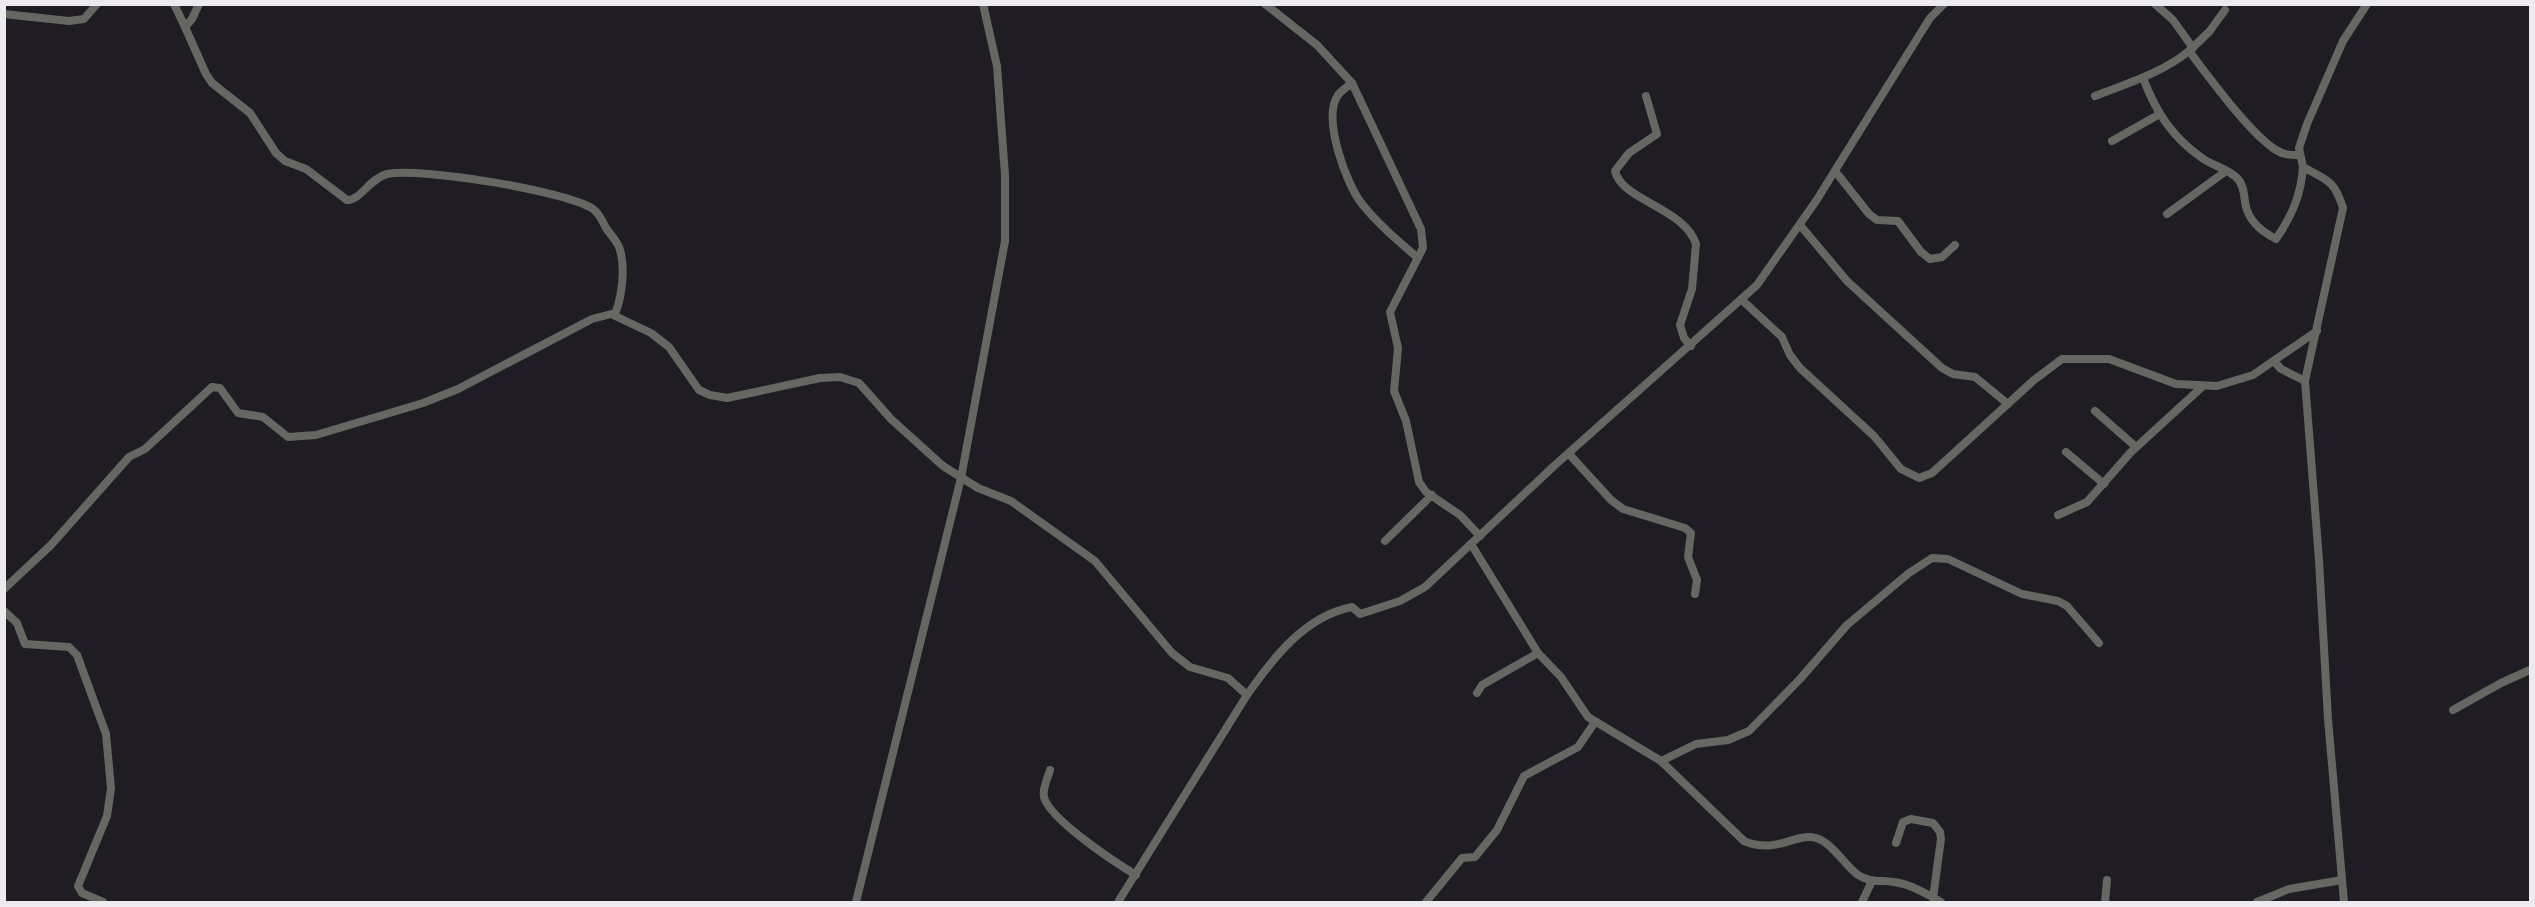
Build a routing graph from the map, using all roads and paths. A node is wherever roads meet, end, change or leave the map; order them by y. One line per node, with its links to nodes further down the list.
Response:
1 (97, 4): 10 (street)
2 (174, 4): 11 (street)
3 (199, 4): 11 (street)
4 (983, 4): 39 (street)
5 (1265, 4): 14 (street)
6 (1944, 4): 21 (street)
7 (2155, 4): 12 (street)
8 (2367, 4): 19 (street)
9 (2225, 10): 12 (street)
10 (4, 14)
11 (185, 27): 28 (street)
12 (2191, 50): 13 (street); 19 (street)
13 (2143, 78): 16 (street); 17 (street)
14 (1352, 83): 26 (street); 26 (street)
15 (1646, 96): 30 (street)
16 (2096, 96)
17 (2158, 115): 18 (street); 22 (street)
18 (2112, 141)
19 (2299, 155): 20 (street)
20 (2303, 167): 22 (street); 29 (street)
21 (1835, 171): 24 (street); 25 (street)
22 (2226, 171): 23 (street)
23 (2167, 214)
24 (1800, 225): 27 (street); 34 (street)
25 (1955, 245)
26 (1418, 258): 41 (street)
27 (1743, 300): 30 (street); 34 (street)
28 (615, 314): 39 (street); 46 (street)
29 (2317, 331): 31 (street); 32 (street)
30 (1691, 346): 38 (street)
31 (2274, 362): 32 (street); 33 (street)
32 (2305, 381): 61 (street)
33 (2203, 386): 34 (street); 36 (street)
34 (2008, 404)
35 (2095, 411): 36 (street)
36 (2136, 447): 40 (street)
37 (2066, 452): 40 (street)
38 (1569, 453): 43 (street); 47 (street)
39 (961, 478): 53 (street); 65 (street)
40 (2104, 484): 42 (street)
41 (1432, 495): 43 (street); 44 (street)
42 (2058, 515)
43 (1480, 536): 45 (street)
44 (1385, 541)
45 (1471, 544): 50 (street); 53 (street)
46 (4, 589)
47 (1695, 594)
48 (4, 611): 64 (street)
49 (2099, 643): 56 (street)
50 (1538, 652): 52 (street); 55 (street)
51 (2530, 669): 54 (street)
52 (1477, 693)
53 (1247, 695): 59 (street)
54 (2453, 710)
55 (1595, 722): 56 (street); 67 (street)
56 (1661, 761): 62 (street)
57 (1050, 770): 59 (street)
58 (1896, 843): 63 (street)
59 (1136, 875): 66 (street)
60 (2107, 880): 69 (street)
61 (2342, 880): 70 (street); 71 (street)
62 (1872, 881): 63 (street); 68 (street)
63 (1937, 900)
64 (102, 903)
65 (856, 903)
66 (1118, 903)
67 (1426, 903)
68 (1862, 903)
69 (2105, 903)
70 (2257, 903)
71 (2344, 903)

